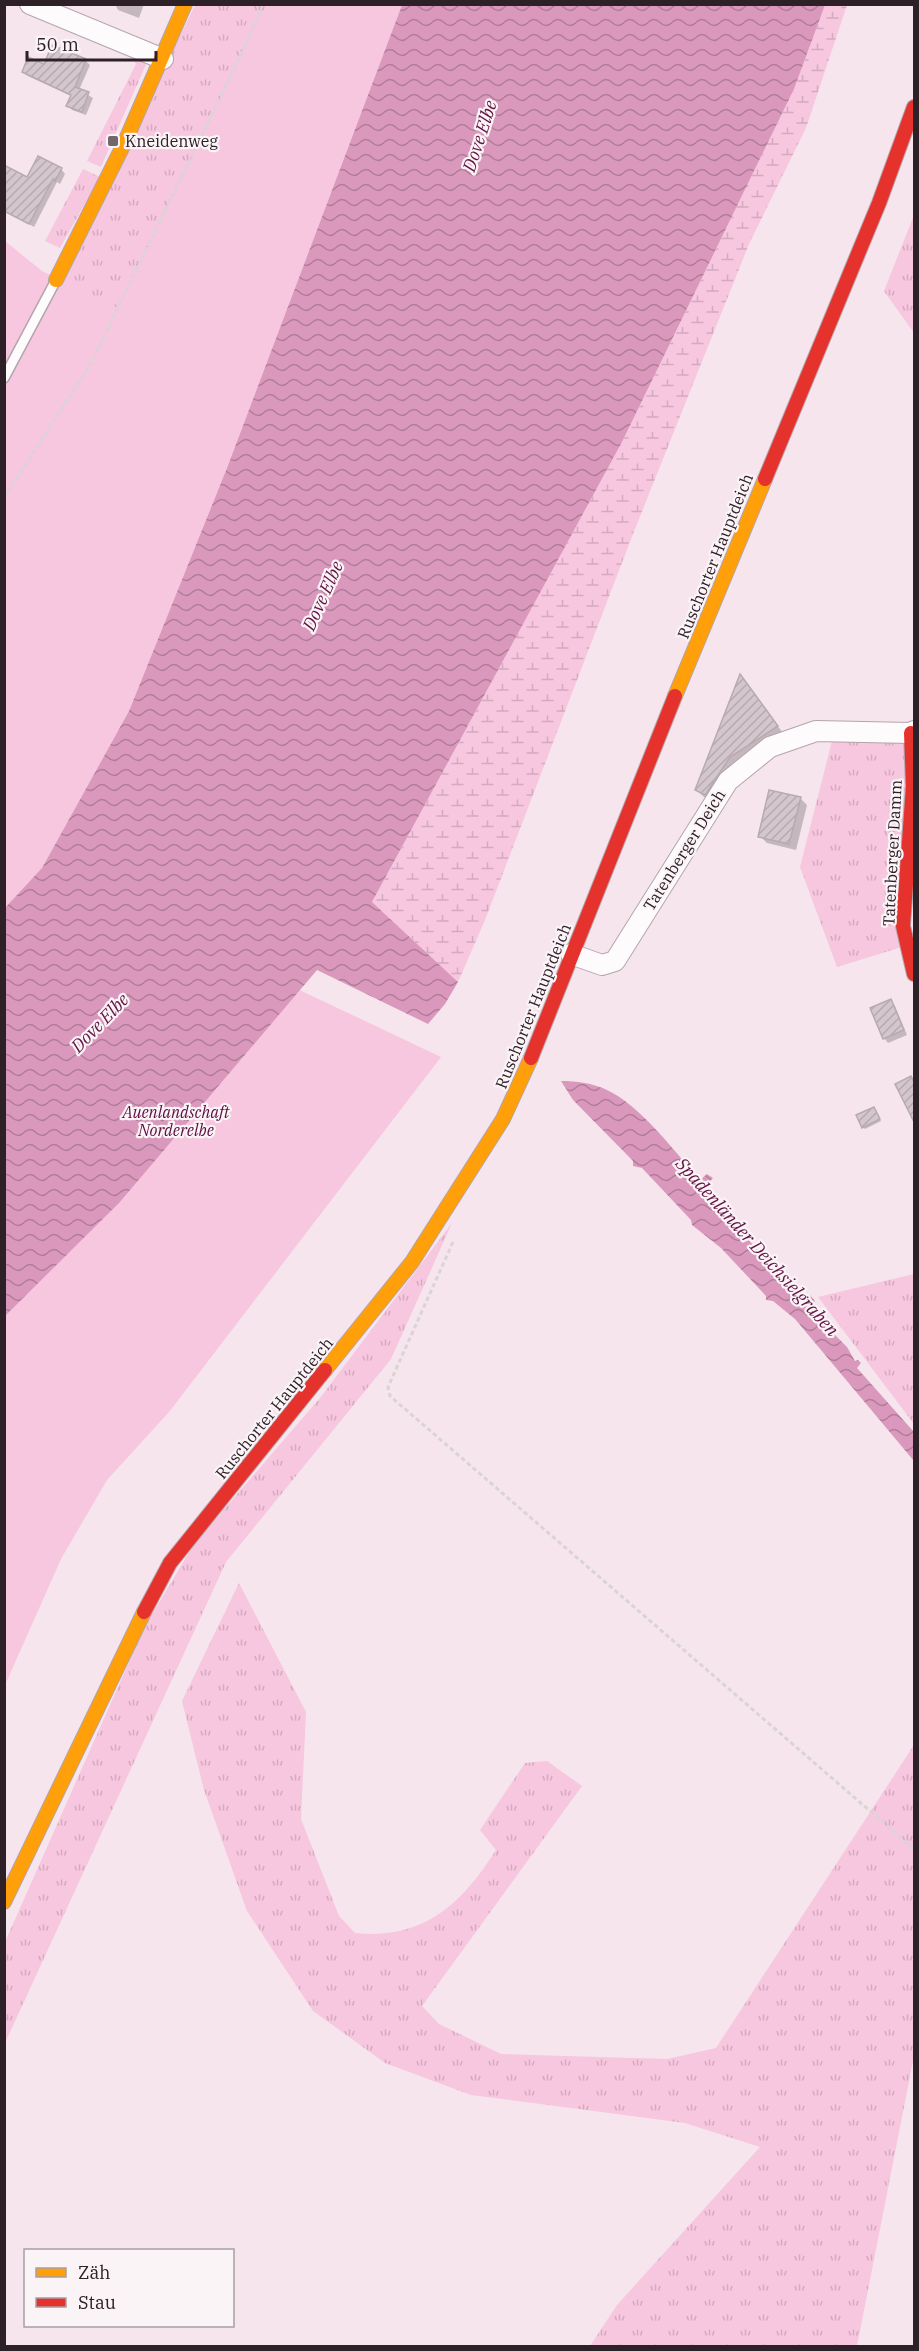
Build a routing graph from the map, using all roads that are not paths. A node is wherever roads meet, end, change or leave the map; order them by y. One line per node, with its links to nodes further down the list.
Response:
1 (30, 4): 3 (street)
2 (185, 4): 3 (street)
3 (163, 59): 5 (street)
4 (915, 107): 8 (street, Ruschorter Hauptdeich)
5 (56, 280): 6 (lane)
6 (4, 378)
7 (913, 732): 8 (street, Tatenberger Deich); 9 (street, Tatenberger Damm)
8 (571, 954): 10 (street, Ruschorter Hauptdeich)
9 (915, 974)
10 (4, 1902)

